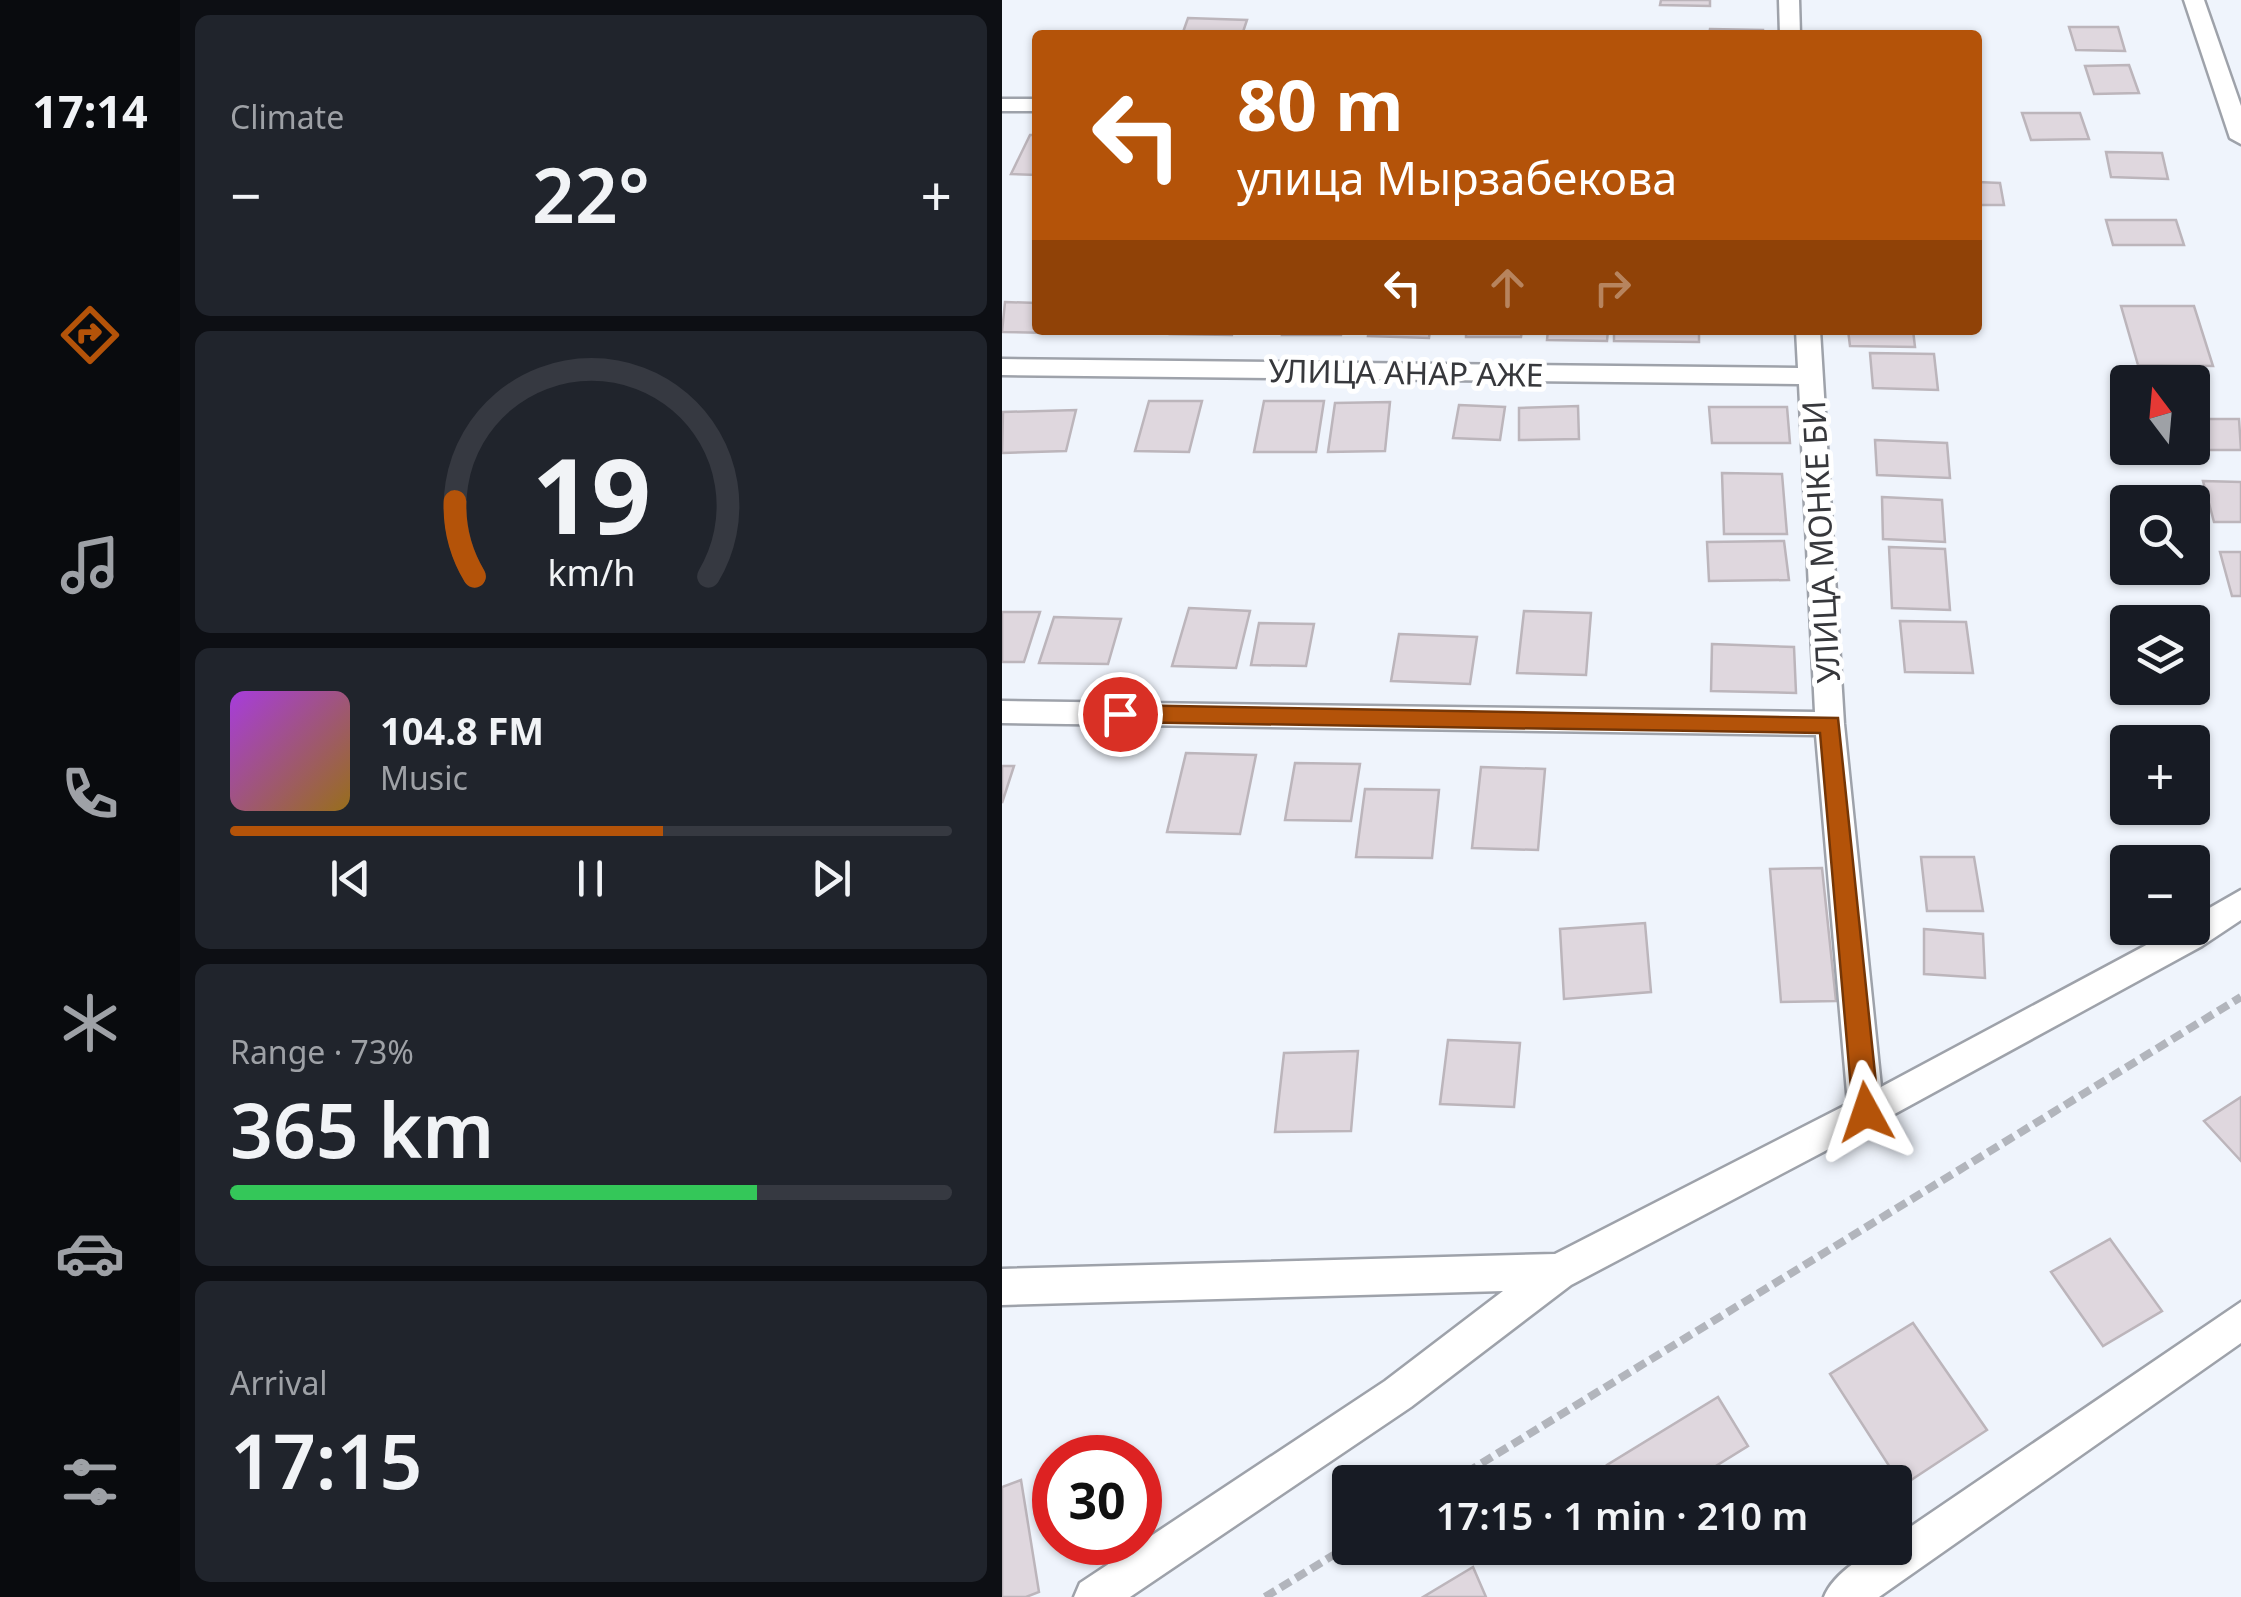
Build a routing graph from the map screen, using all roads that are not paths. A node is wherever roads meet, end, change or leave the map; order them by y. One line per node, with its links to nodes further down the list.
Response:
1 (1789, 0): 3 (street)
2 (2194, 0): 6 (street)
3 (1790, 30)
4 (1002, 104): 5 (street)
5 (1032, 105)
6 (2240, 138)
7 (1808, 335): 9 (street, УЛИЦА МОНКЕ БИ)
8 (1002, 367): 9 (street, УЛИЦА АНАР АЖЕ)
9 (1811, 376): 11 (street, УЛИЦА МОНКЕ БИ)
10 (1002, 712): 11 (street)
11 (1830, 724): 13 (street, УЛИЦА МОНКЕ БИ)
12 (2240, 902): 13 (street)
13 (1866, 1112): 14 (street)
14 (1558, 1272): 15 (street); 17 (street)
15 (1002, 1288)
16 (2240, 1320): 18 (street)
17 (1094, 1597)
18 (1844, 1597)

